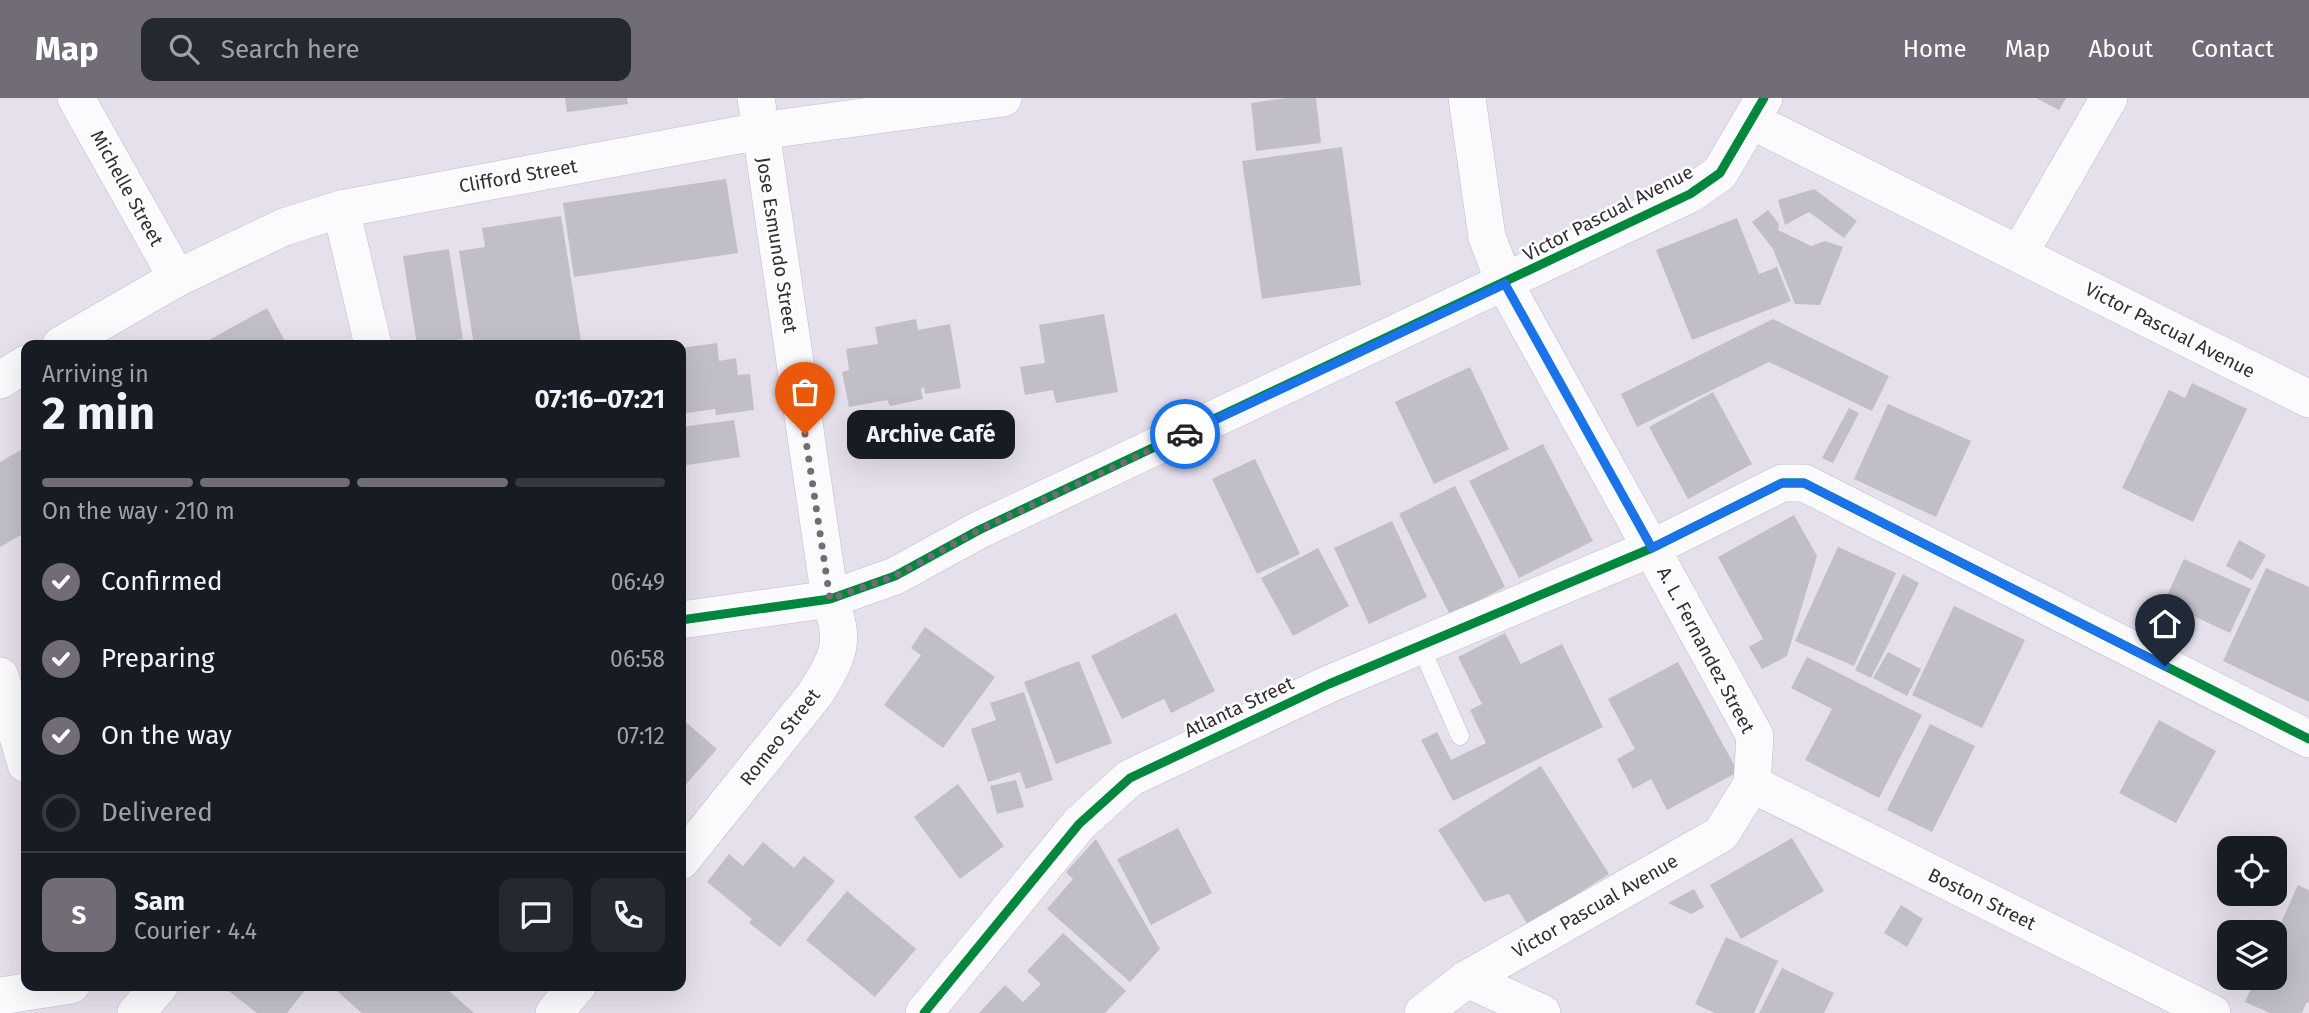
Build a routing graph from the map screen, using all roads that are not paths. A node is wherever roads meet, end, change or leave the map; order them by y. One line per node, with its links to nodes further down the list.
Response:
1 (76, 98): 9 (street, Michelle Street)
2 (1003, 98): 6 (street, Clifford Street)
3 (1467, 98): 10 (street, A. L. Fernandez Street)
4 (2109, 98): 8 (street)
5 (1758, 110): 8 (street, Victor Pascual Avenue); 10 (street, Victor Pascual Avenue)
6 (758, 115): 7 (street, Clifford Street); 17 (street, Jose Esmundo Street)
7 (341, 209): 9 (street, Clifford Street); 12 (street)
8 (2019, 254): 15 (street, Victor Pascual Avenue)
9 (177, 278): 11 (street, Clifford Street)
10 (1505, 284): 16 (street, A. L. Fernandez Street); 17 (street, Victor Pascual Avenue)
11 (70, 340)
12 (372, 340)
13 (21, 368): 14 (street)
14 (0, 380)
15 (2309, 399)
16 (1652, 548): 19 (street, Atlanta Street); 23 (street, Atlanta Street); 24 (street, A. L. Fernandez Street)
17 (830, 599): 18 (street, Victor Pascual Avenue); 25 (street, Romeo Street)
18 (686, 619)
19 (1420, 645): 21 (lane); 33 (street, Atlanta Street)
20 (11, 685): 22 (street)
21 (1460, 736)
22 (21, 738)
23 (2309, 739)
24 (1752, 784): 26 (street, Victor Pascual Avenue); 36 (street, Boston Street)
25 (686, 855)
26 (1467, 979): 34 (street, Victor Pascual Avenue); 35 (street)
27 (32, 991): 30 (street)
28 (155, 991): 31 (street)
29 (573, 991): 32 (street)
30 (0, 996)
31 (135, 1013)
32 (554, 1013)
33 (924, 1013)
34 (1423, 1013)
35 (1542, 1013)
36 (2212, 1013)

